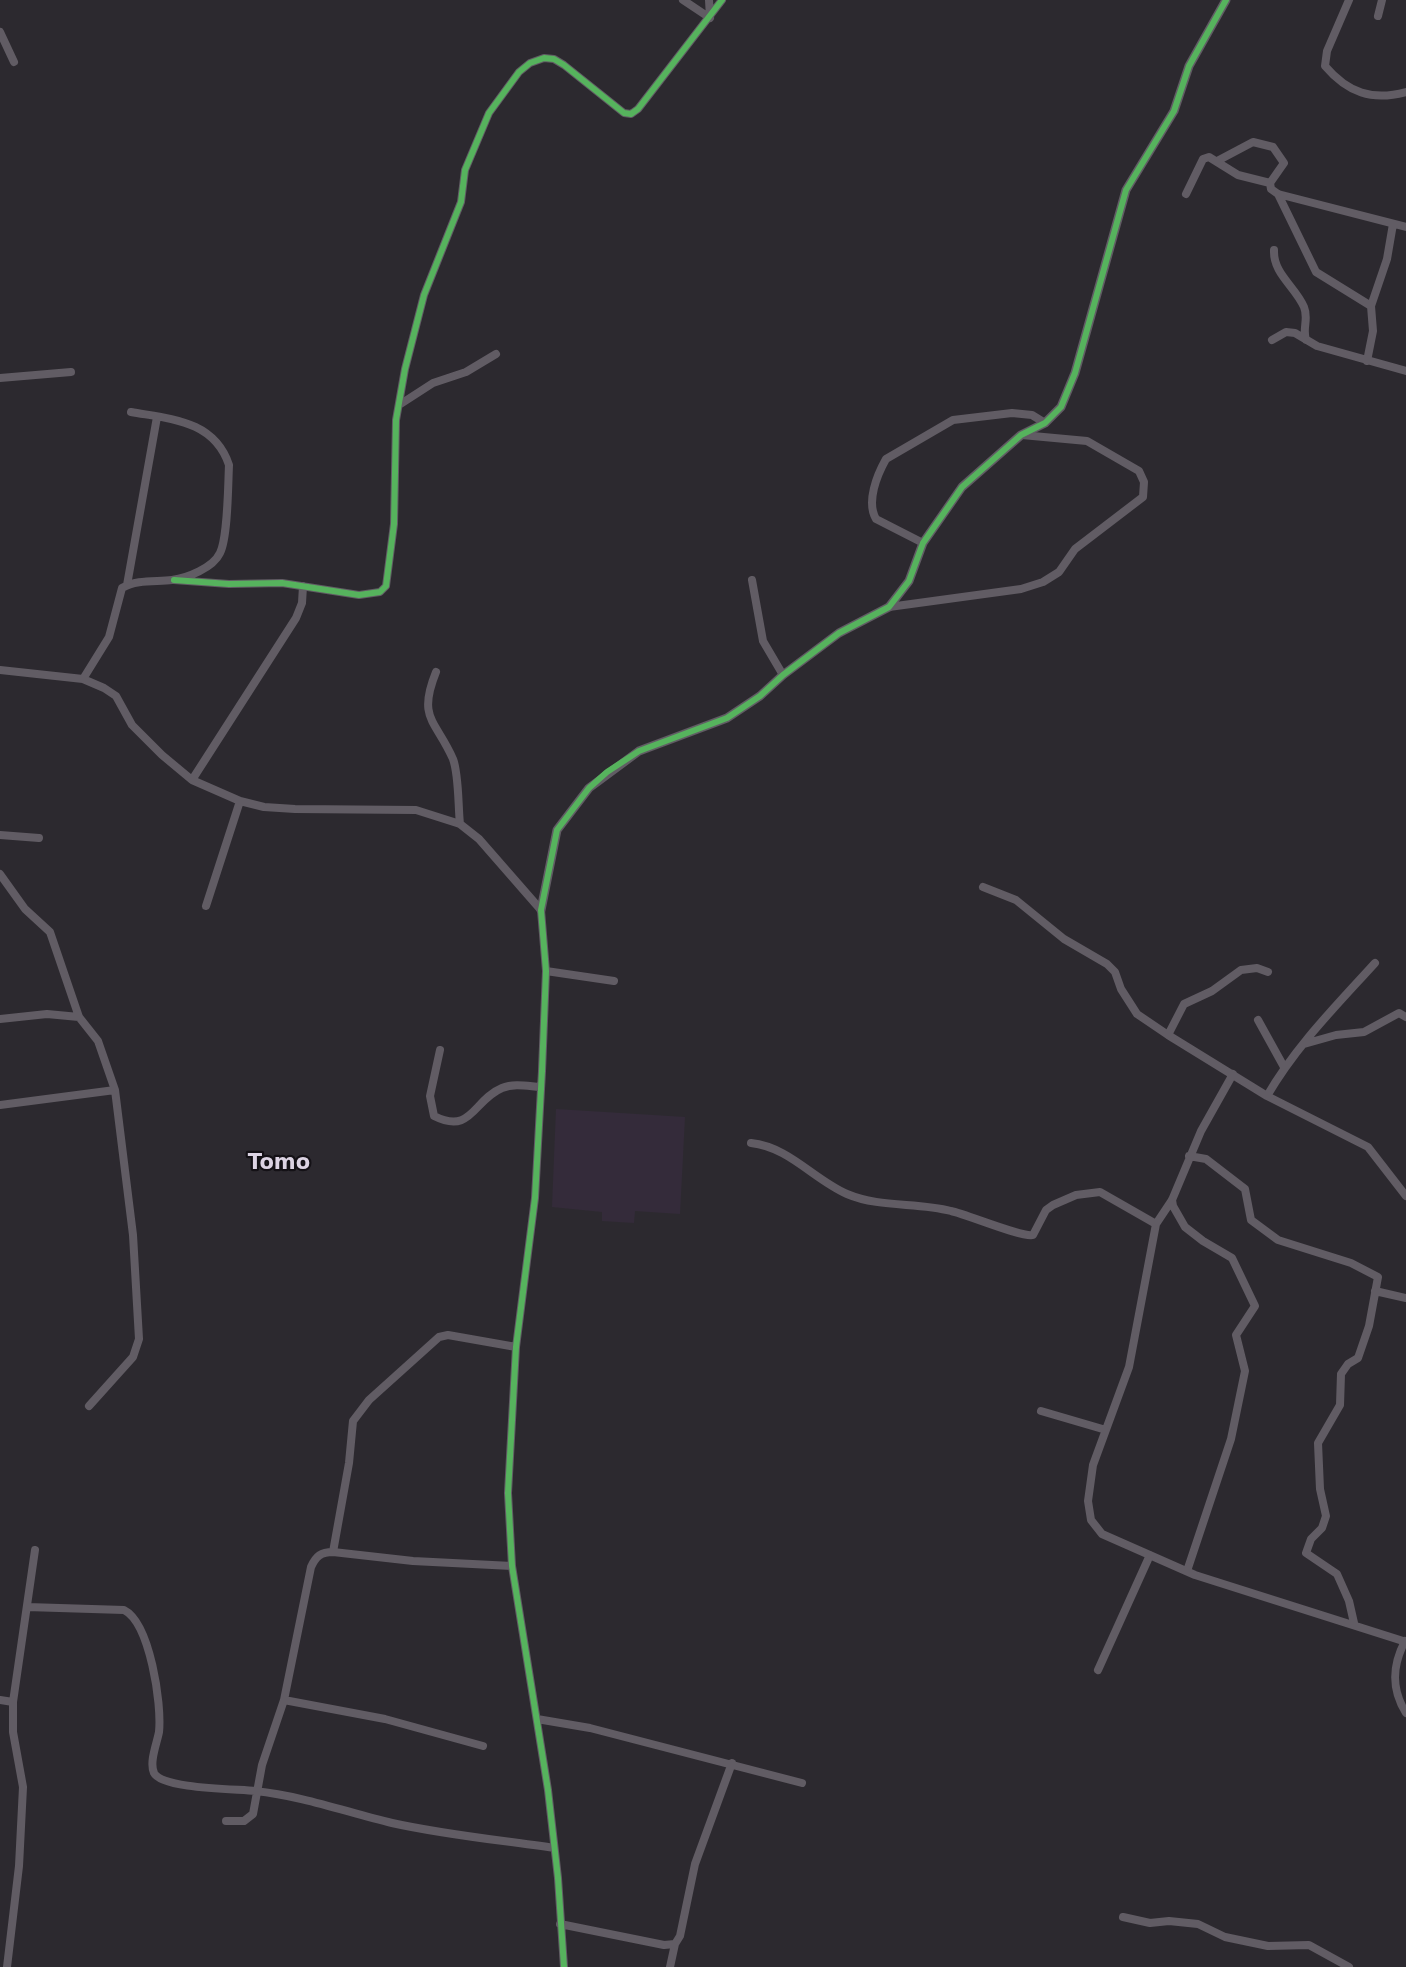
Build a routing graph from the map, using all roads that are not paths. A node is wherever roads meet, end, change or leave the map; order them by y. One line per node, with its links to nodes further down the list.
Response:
1 (683, 0): 8 (street)
2 (709, 0): 8 (street)
3 (722, 0): 8 (street)
4 (1226, 0): 30 (street)
5 (1349, 0): 11 (street)
6 (1382, 0): 7 (street)
7 (1378, 16)
8 (710, 18): 27 (street)
9 (0, 32): 10 (street)
10 (14, 62)
11 (1406, 92)
12 (1219, 160): 13 (street); 13 (street); 14 (street)
13 (1270, 183): 15 (street)
14 (1186, 194)
15 (1278, 194): 16 (street); 19 (street)
16 (1393, 224): 17 (street); 19 (street)
17 (1406, 227)
18 (1274, 250): 21 (street)
19 (1371, 306): 23 (street)
20 (1272, 340): 21 (street)
21 (1306, 340): 23 (street)
22 (496, 354): 27 (street)
23 (1367, 361): 24 (street)
24 (1406, 371)
25 (71, 372): 26 (street)
26 (0, 378)
27 (399, 405): 36 (street)
28 (131, 412): 29 (street)
29 (156, 417): 33 (street); 35 (street)
30 (1045, 423): 31 (street); 32 (street)
31 (1021, 435): 32 (street); 37 (street)
32 (923, 543): 37 (street)
33 (174, 580): 35 (street); 36 (street)
34 (752, 580): 40 (street)
35 (127, 585): 41 (street)
36 (303, 586): 42 (street)
37 (889, 607): 40 (street)
38 (0, 670): 41 (street)
39 (436, 672): 44 (street)
40 (783, 675): 50 (street)
41 (83, 679): 42 (street)
42 (192, 780): 43 (street)
43 (240, 801): 44 (street); 49 (street)
44 (460, 824): 50 (street)
45 (0, 835): 46 (street)
46 (39, 838)
47 (0, 874): 55 (street)
48 (983, 887): 59 (street)
49 (206, 906)
50 (541, 910): 52 (street)
51 (1375, 963): 60 (street)
52 (546, 970): 54 (street); 64 (street)
53 (1268, 972): 59 (street)
54 (614, 981)
55 (79, 1017): 57 (street); 65 (street)
56 (1406, 1017): 60 (street)
57 (0, 1019)
58 (1258, 1020): 62 (street)
59 (1167, 1035): 63 (street)
60 (1302, 1044): 62 (street)
61 (440, 1050): 64 (street)
62 (1284, 1067): 66 (street)
63 (1233, 1074): 66 (street); 69 (street)
64 (540, 1087): 75 (street)
65 (115, 1090): 67 (street); 76 (street)
66 (1267, 1096): 70 (street)
67 (0, 1105)
68 (751, 1143): 72 (street)
69 (1190, 1156): 71 (street); 73 (street)
70 (1406, 1196)
71 (1172, 1200): 72 (street); 83 (street)
72 (1156, 1224): 78 (street)
73 (1375, 1291): 74 (street); 85 (street)
74 (1406, 1298)
75 (516, 1347): 80 (street); 82 (street)
76 (89, 1406)
77 (1041, 1411): 78 (street)
78 (1106, 1430): 81 (street)
79 (35, 1550): 84 (street)
80 (333, 1552): 82 (street); 89 (street)
81 (1150, 1555): 83 (street); 87 (street)
82 (512, 1566): 92 (street)
83 (1186, 1571): 85 (street)
84 (27, 1607): 90 (street); 96 (street)
85 (1354, 1623): 86 (street)
86 (1405, 1642): 91 (street)
87 (1098, 1670)
88 (0, 1700): 90 (street)
89 (284, 1700): 93 (street); 96 (street)
90 (13, 1702): 102 (street)
91 (1406, 1713)
92 (537, 1719): 94 (street); 98 (street)
93 (483, 1746)
94 (732, 1763): 95 (street); 101 (street)
95 (802, 1783)
96 (256, 1791): 97 (street); 98 (street)
97 (226, 1821)
98 (555, 1848): 100 (street)
99 (1123, 1917): 105 (street)
100 (560, 1924): 101 (street); 103 (street)
101 (675, 1944): 104 (street)
102 (7, 1967)
103 (564, 1967)
104 (670, 1967)
105 (1349, 1967)

